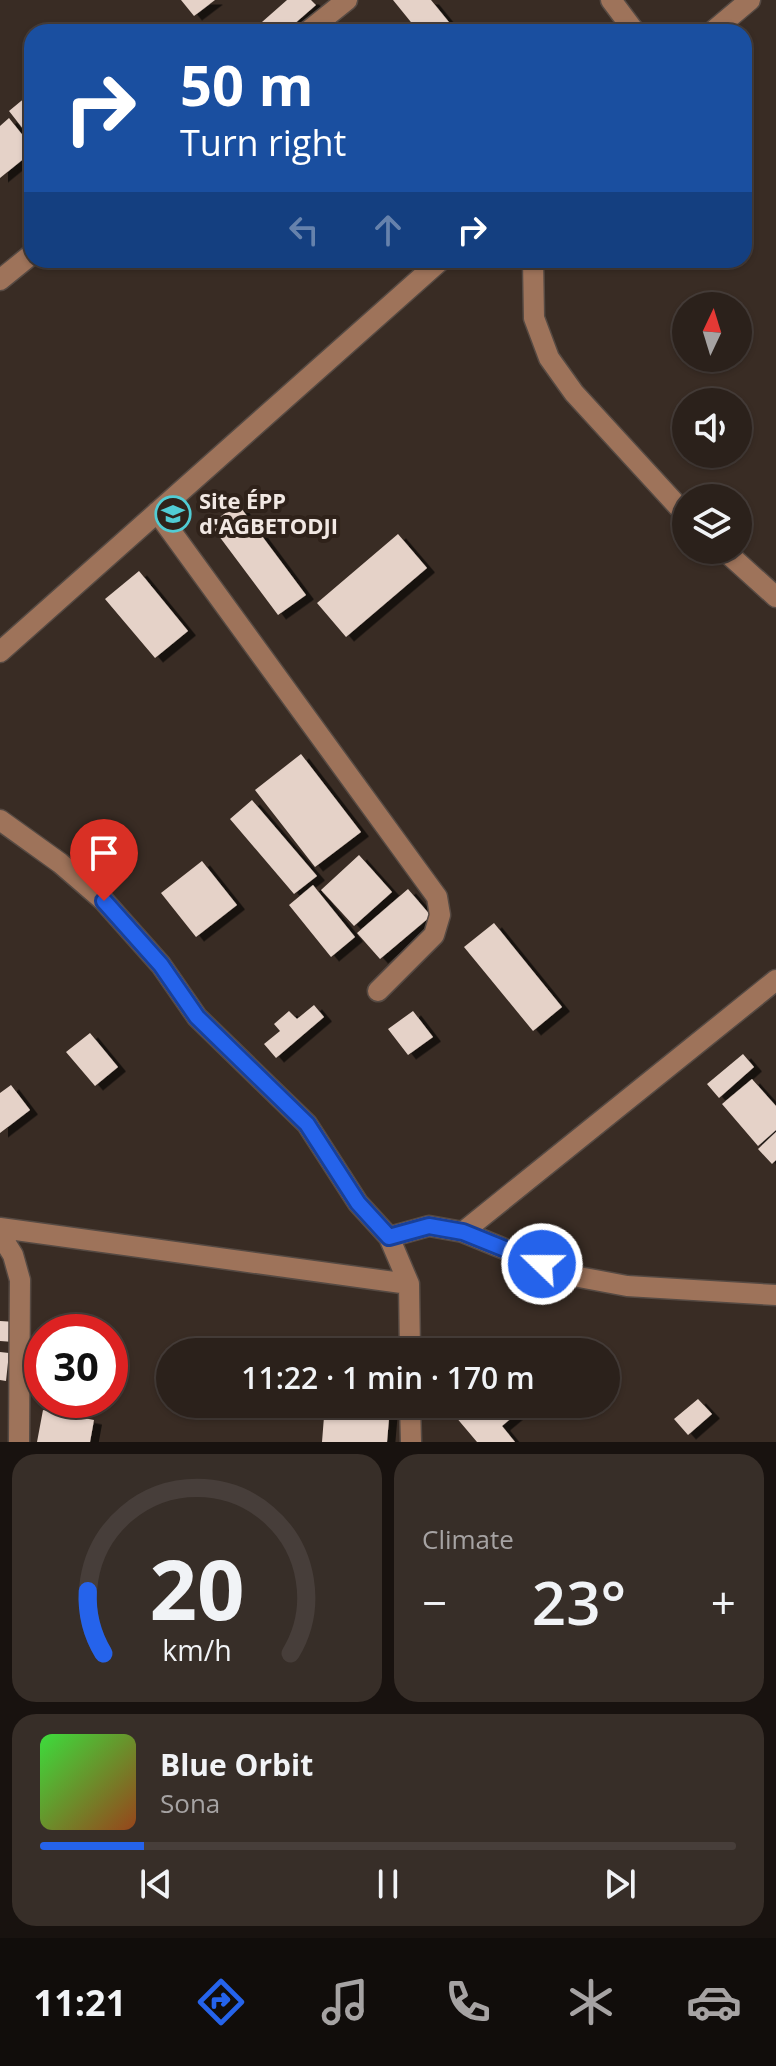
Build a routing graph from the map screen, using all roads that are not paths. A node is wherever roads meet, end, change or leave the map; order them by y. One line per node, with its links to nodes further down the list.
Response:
1 (347, 0): 4 (street)
2 (611, 0): 5 (street)
3 (750, 0): 6 (street)
4 (317, 24)
5 (629, 24)
6 (722, 24)
7 (24, 260): 10 (street)
8 (432, 268): 12 (street)
9 (533, 268): 11 (street)
10 (0, 280)
11 (672, 500)
12 (157, 512): 15 (street); 18 (street)
13 (739, 564): 14 (street)
14 (776, 597)
15 (0, 652)
16 (0, 820): 22 (street)
17 (776, 980): 20 (street)
18 (378, 991)
19 (0, 1228): 23 (street)
20 (463, 1232): 22 (street); 24 (street)
21 (0, 1234): 27 (street)
22 (389, 1237): 23 (street)
23 (409, 1284): 25 (street)
24 (776, 1295)
25 (410, 1338)
26 (410, 1418): 28 (street)
27 (19, 1442)
28 (411, 1442)

